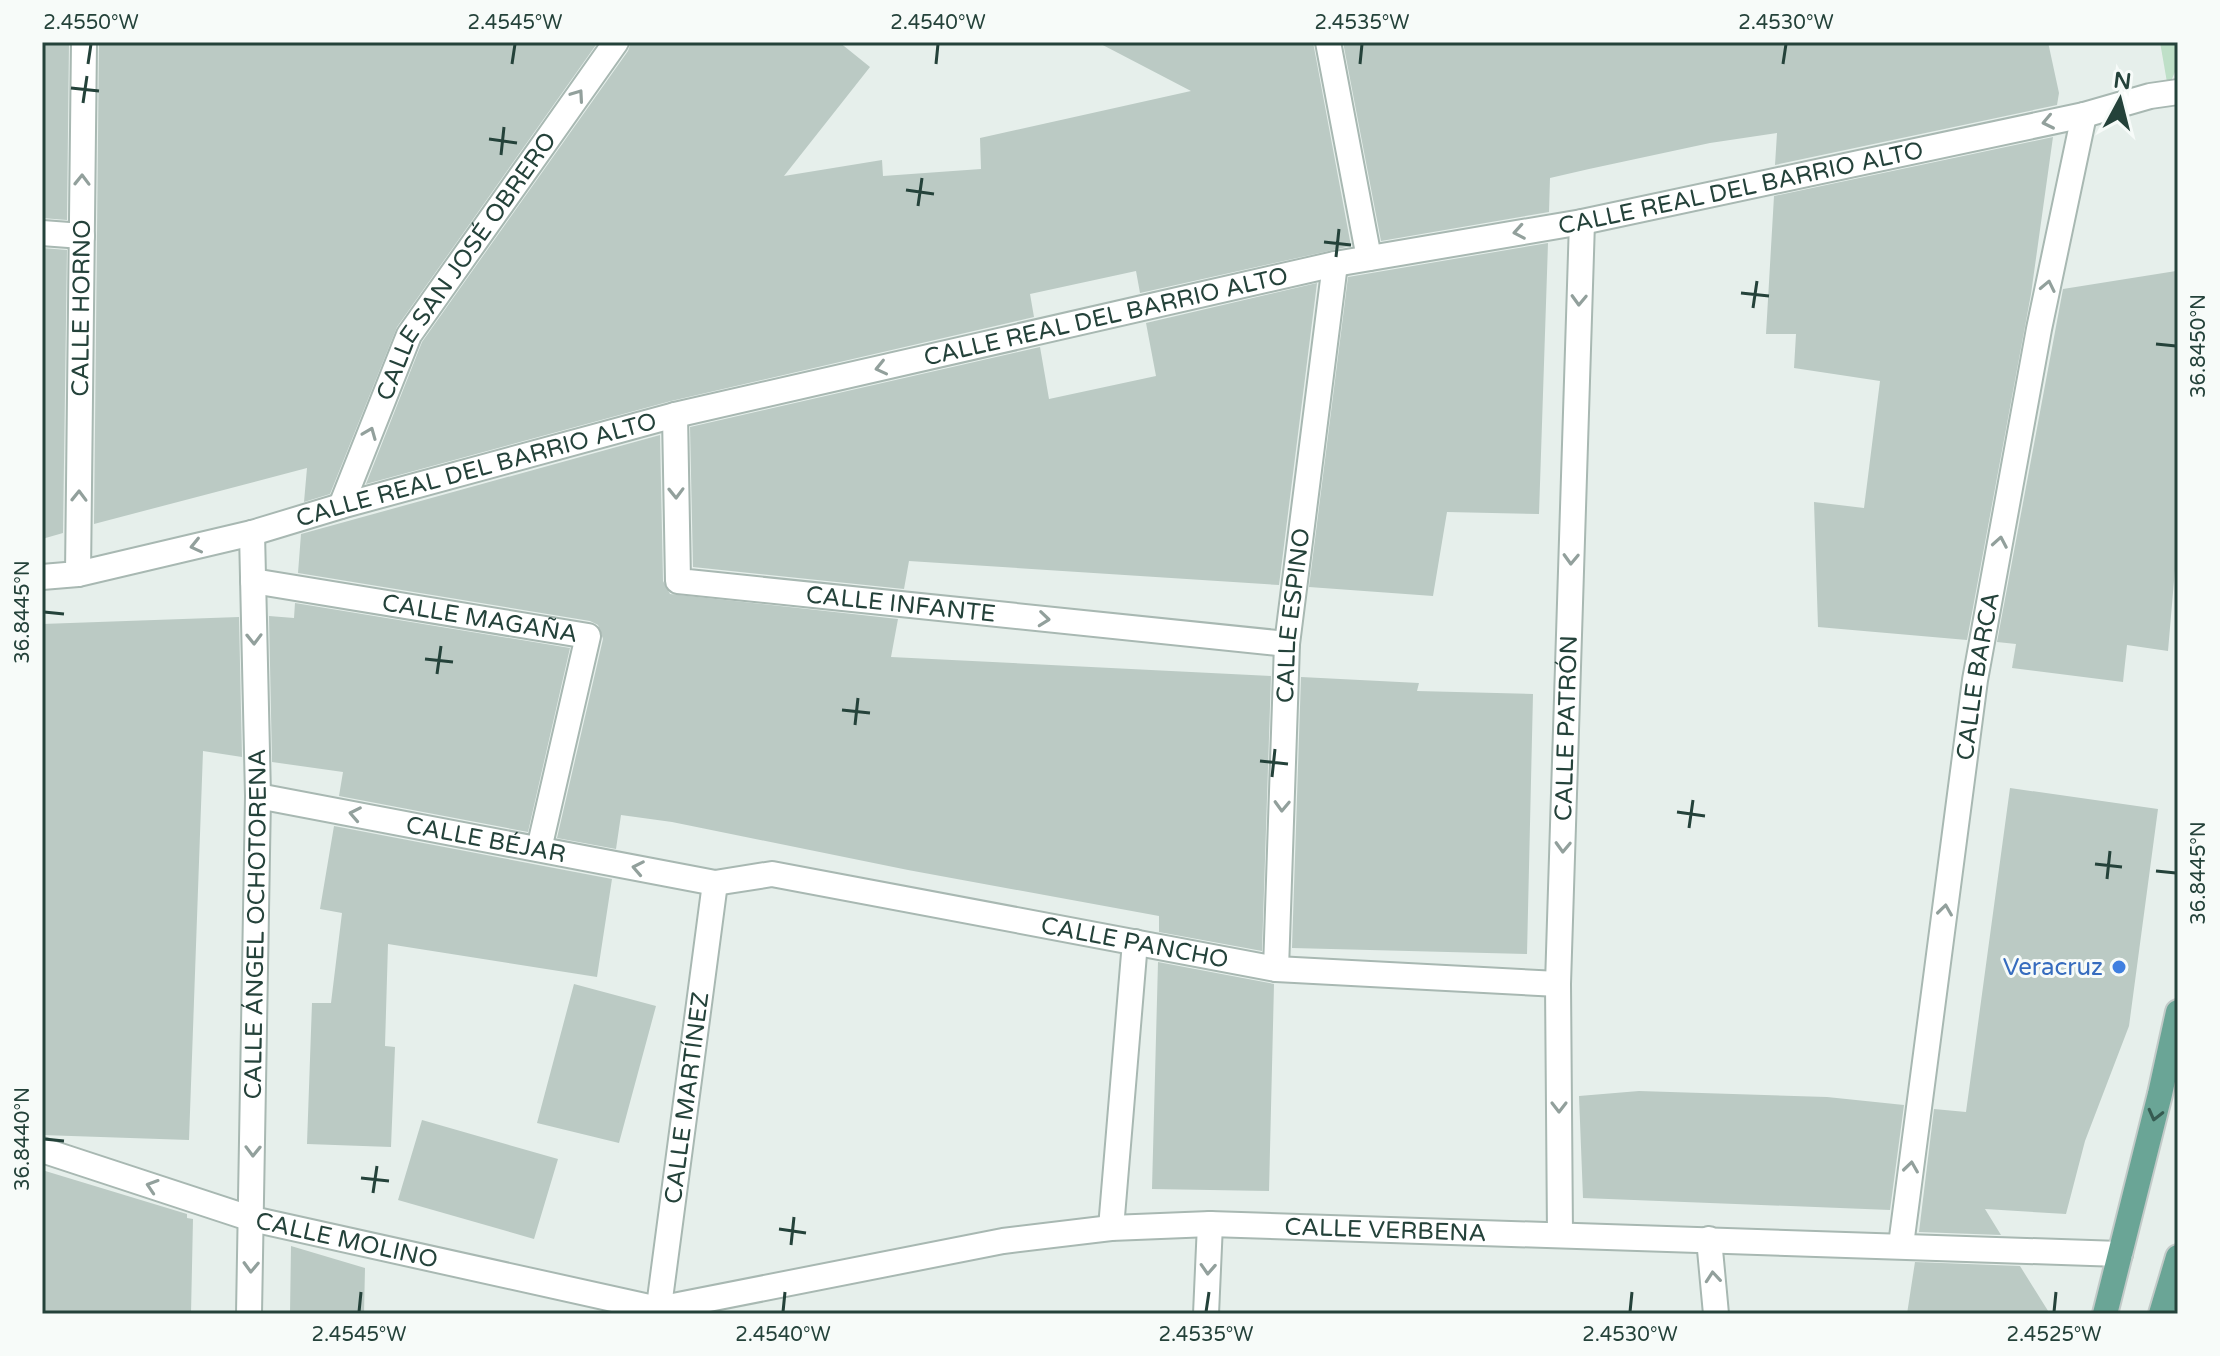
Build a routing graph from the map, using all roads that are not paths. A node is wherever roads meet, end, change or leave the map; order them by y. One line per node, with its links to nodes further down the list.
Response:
1 (84, 42): 8 (street, CALLE HORNO, one-way to 1)
2 (616, 42): 12 (street, CALLE SAN JOSÉ OBRERO, one-way to 2)
3 (1328, 42): 9 (street)
4 (2178, 92): 5 (street, CALLE REAL DEL BARRIO ALTO)
5 (2084, 115): 6 (street, CALLE REAL DEL BARRIO ALTO, one-way to 6); 31 (street, CALLE BARCA, one-way to 5)
6 (1582, 222): 9 (street, CALLE REAL DEL BARRIO ALTO, one-way to 9); 23 (street, CALLE PATRÓN, one-way to 23)
7 (42, 233): 8 (street)
8 (82, 236): 14 (street, CALLE HORNO, one-way to 8)
9 (1369, 258): 10 (street, CALLE REAL DEL BARRIO ALTO)
10 (1335, 264): 11 (street, CALLE REAL DEL BARRIO ALTO, one-way to 11); 17 (street, CALLE ESPINO)
11 (675, 415): 12 (street, CALLE REAL DEL BARRIO ALTO); 17 (street, CALLE INFANTE, one-way to 17)
12 (341, 506): 13 (street, CALLE REAL DEL BARRIO ALTO)
13 (252, 533): 14 (street, CALLE REAL DEL BARRIO ALTO, one-way to 14); 16 (street, CALLE ÁNGEL OCHOTORENA)
14 (78, 574): 15 (street, CALLE REAL DEL BARRIO ALTO)
15 (42, 577)
16 (253, 581): 18 (street, CALLE ÁNGEL OCHOTORENA, one-way to 18); 19 (street, CALLE MAGAÑA)
17 (1287, 644): 22 (street, CALLE ESPINO, one-way to 22)
18 (258, 796): 19 (street, CALLE BÉJAR, one-way to 18); 26 (street, CALLE ÁNGEL OCHOTORENA, one-way to 26)
19 (539, 849): 20 (street, CALLE BÉJAR, one-way to 19)
20 (715, 883): 21 (street, CALLE PANCHO); 34 (street, CALLE MARTÍNEZ)
21 (1135, 942): 22 (street, CALLE PANCHO); 28 (street)
22 (1276, 969): 23 (street, CALLE PANCHO)
23 (1558, 984): 29 (street, CALLE PATRÓN, one-way to 29)
24 (2178, 1012): 32 (main road, one-way to 32)
25 (42, 1150): 26 (street, CALLE MOLINO, one-way to 25)
26 (252, 1219): 34 (street, CALLE MOLINO); 35 (street, CALLE ÁNGEL OCHOTORENA, one-way to 35)
27 (1210, 1224): 28 (street, CALLE VERBENA); 29 (street, CALLE VERBENA); 36 (street, one-way to 36)
28 (1111, 1228): 34 (street, CALLE VERBENA)
29 (1560, 1234): 30 (street, CALLE VERBENA)
30 (1709, 1239): 31 (street, CALLE VERBENA); 37 (street, one-way to 30)
31 (1901, 1245): 32 (street, CALLE VERBENA)
32 (2120, 1254): 38 (main road)
33 (2178, 1257): 39 (main road)
34 (658, 1312)
35 (249, 1314)
36 (1206, 1314)
37 (1716, 1314)
38 (2105, 1314)
39 (2161, 1314)

